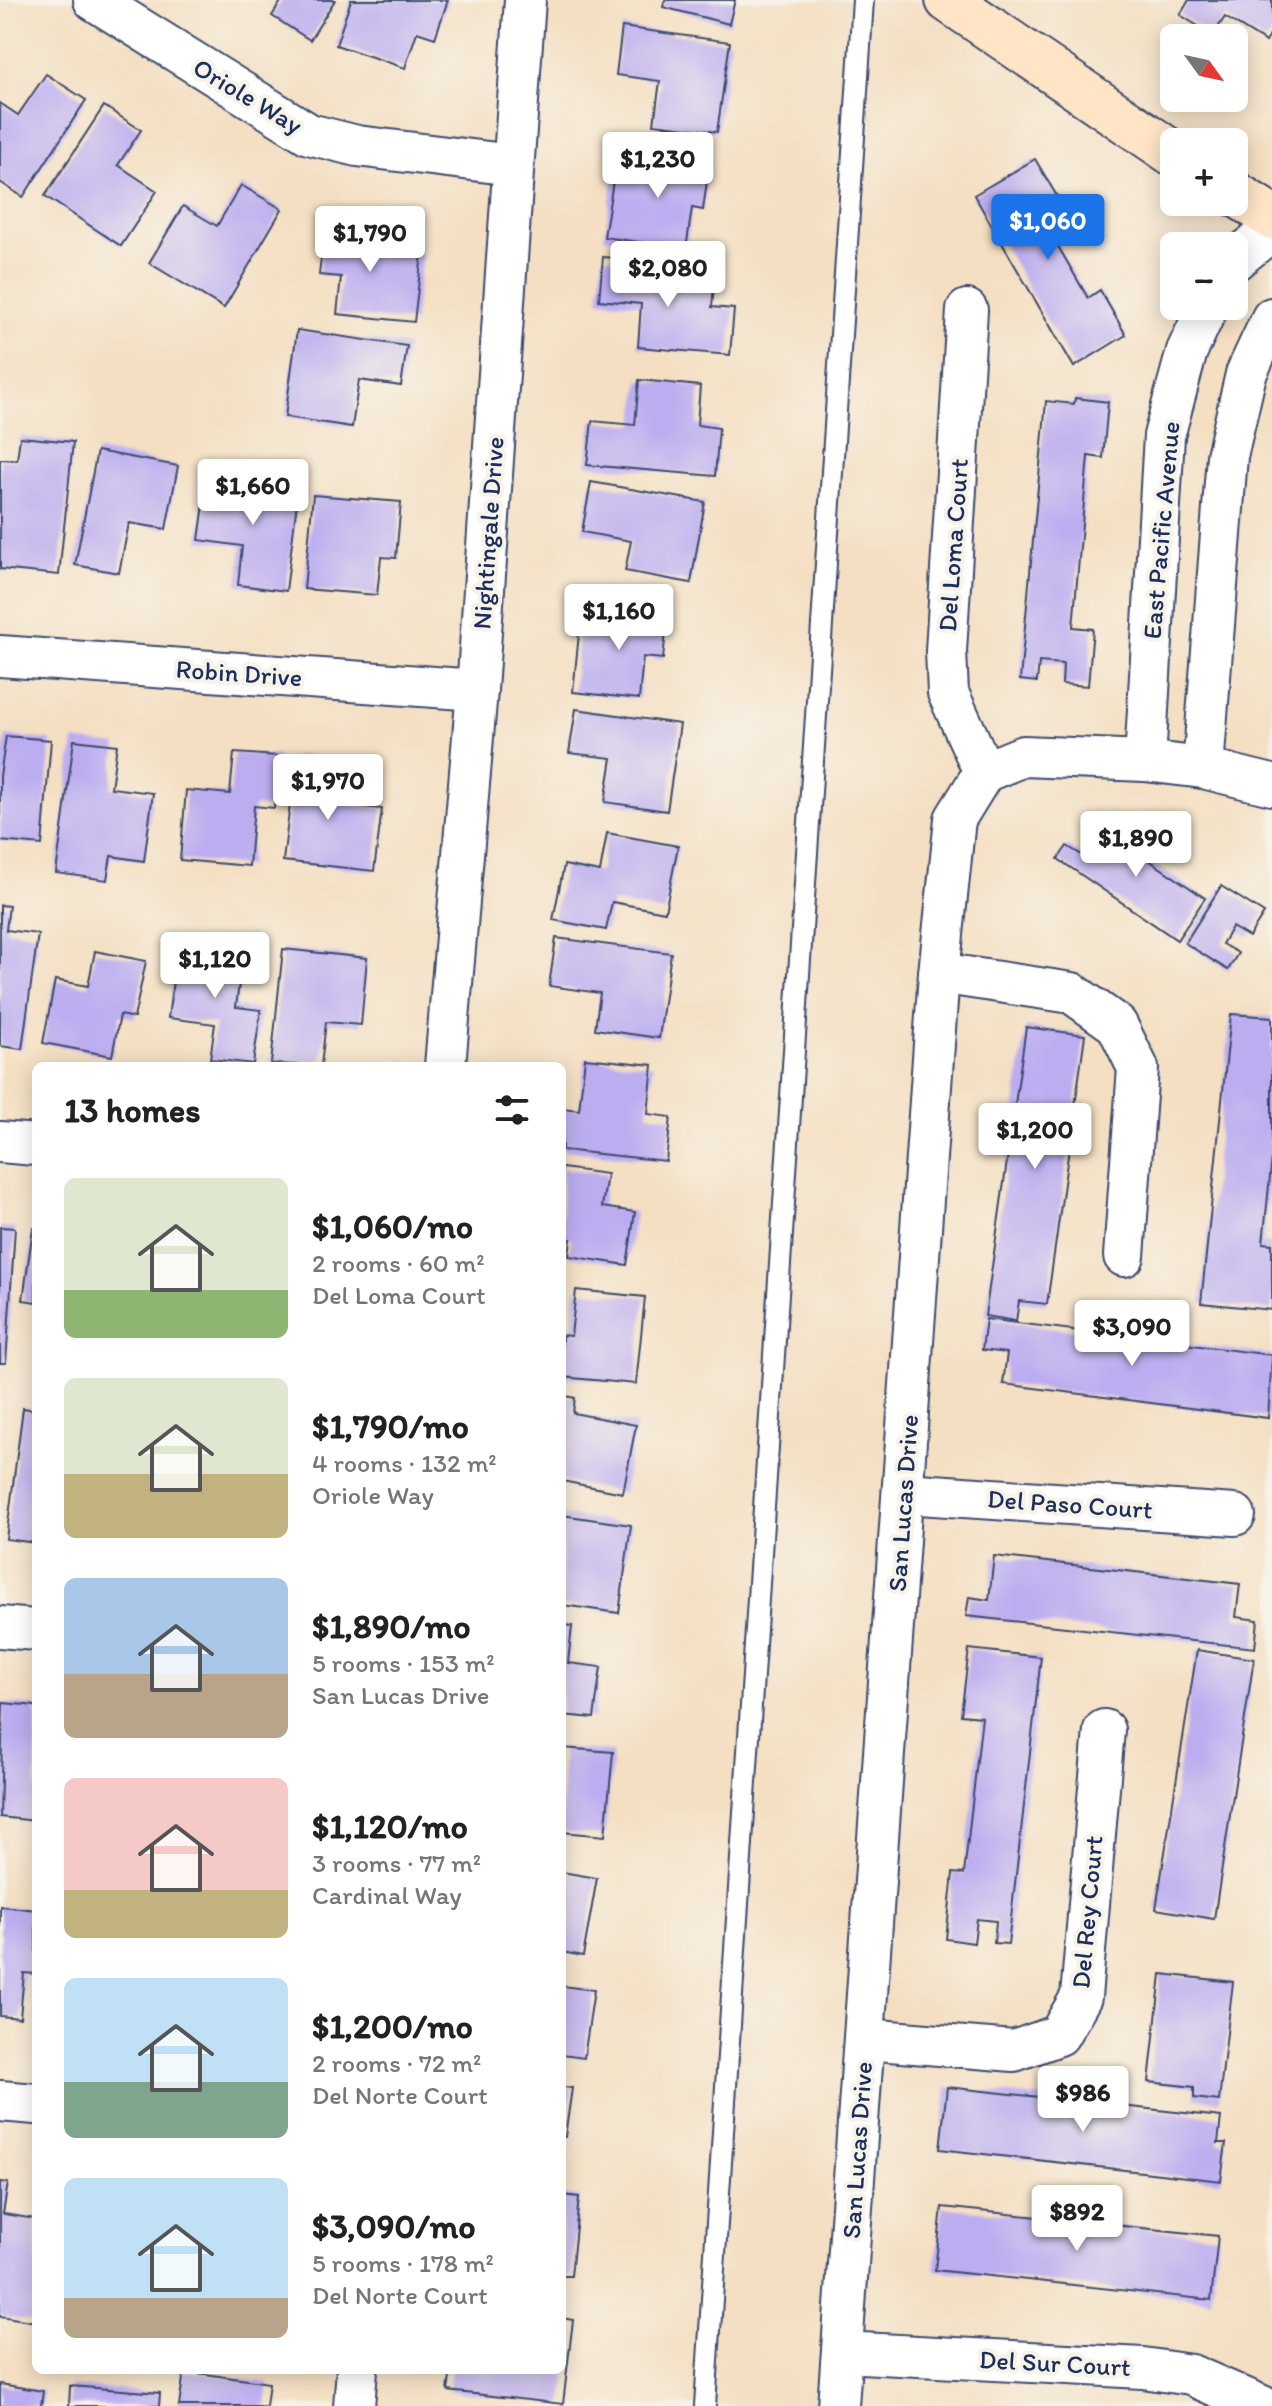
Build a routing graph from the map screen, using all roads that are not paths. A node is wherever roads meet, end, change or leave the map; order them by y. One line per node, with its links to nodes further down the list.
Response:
1 (94, 0): 6 (street, Oriole Way)
2 (525, 0): 6 (street, Nightingale Drive)
3 (863, 0): 36 (lane)
4 (948, 0): 5 (main road)
5 (1160, 144)
6 (513, 165): 15 (street, Nightingale Drive)
7 (1248, 202): 8 (main road)
8 (1272, 217)
9 (1272, 230): 10 (street)
10 (1248, 250)
11 (967, 310): 18 (street, Del Loma Court)
12 (1272, 318): 17 (street)
13 (1201, 320): 16 (street, East Pacific Avenue)
14 (0, 656): 15 (street, Robin Drive)
15 (477, 690): 21 (street, Nightingale Drive)
16 (1145, 761): 17 (street); 18 (street)
17 (1203, 768): 19 (street)
18 (984, 772): 20 (street, San Lucas Drive)
19 (1272, 785)
20 (939, 973): 24 (street); 25 (street, San Lucas Drive)
21 (445, 1062)
22 (0, 1142): 23 (street)
23 (32, 1145)
24 (1124, 1256)
25 (904, 1493): 26 (street, Del Paso Court); 30 (street, San Lucas Drive)
26 (1235, 1515)
27 (0, 1627): 28 (street)
28 (32, 1630)
29 (1104, 1730): 30 (street, Del Rey Court)
30 (865, 2039): 33 (street, San Lucas Drive)
31 (0, 2101): 32 (street)
32 (32, 2104)
33 (842, 2352): 37 (street, San Lucas Drive); 38 (street, Del Sur Court)
34 (357, 2374): 35 (street)
35 (354, 2406)
36 (705, 2406)
37 (838, 2406)
38 (1262, 2406)

